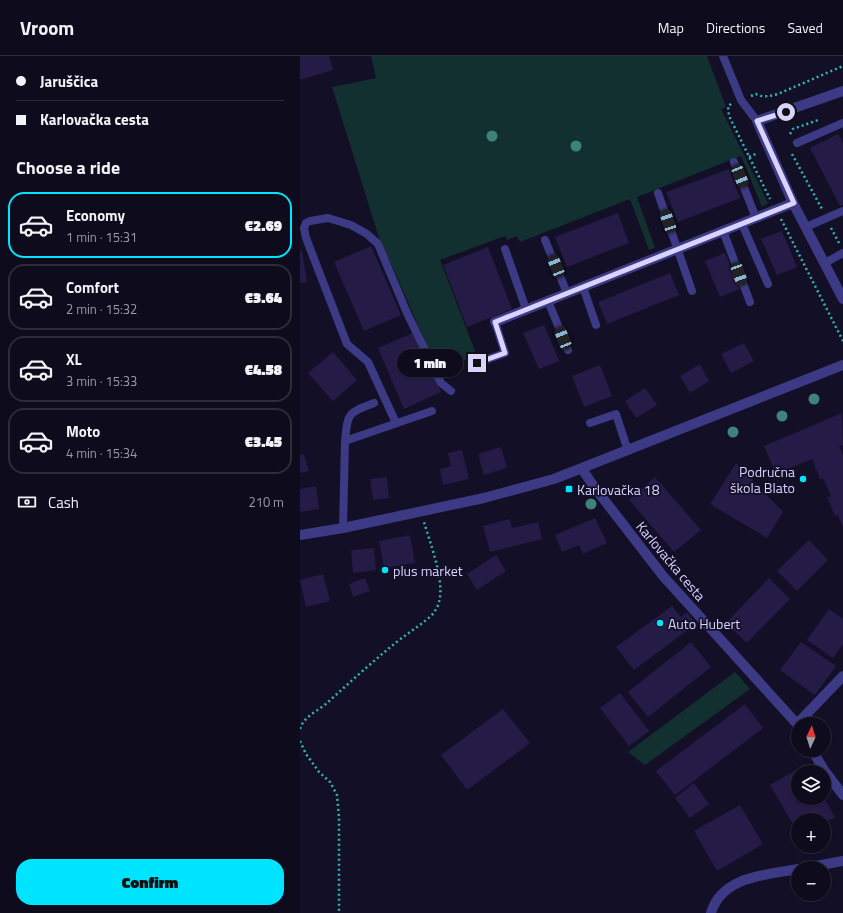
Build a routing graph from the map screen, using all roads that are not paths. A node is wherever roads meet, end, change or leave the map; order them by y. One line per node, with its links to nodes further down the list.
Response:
1 (723, 56): 3 (lane)
2 (843, 91): 3 (street)
3 (757, 121): 8 (street)
4 (843, 123): 5 (lane)
5 (798, 143)
6 (734, 162): 10 (lane)
7 (658, 193): 16 (lane)
8 (794, 203): 10 (street); 12 (street)
9 (843, 211): 12 (lane)
10 (756, 218): 11 (street)
11 (742, 224): 13 (street); 19 (lane)
12 (806, 227): 18 (street)
13 (723, 231): 16 (street); 25 (lane)
14 (545, 240): 22 (lane)
15 (505, 249): 26 (lane)
16 (677, 249): 20 (street); 21 (lane)
17 (843, 253): 18 (lane)
18 (825, 263): 23 (street)
19 (768, 284)
20 (583, 287): 22 (street); 28 (lane)
21 (692, 290)
22 (567, 293): 24 (street)
23 (843, 299)
24 (548, 301): 26 (street); 29 (lane)
25 (750, 302)
26 (526, 310): 27 (street)
27 (495, 322): 30 (lane)
28 (596, 326)
29 (568, 350)
30 (477, 363)
31 (843, 365): 38 (street)
32 (451, 391): 35 (lane)
33 (374, 403): 37 (lane)
34 (432, 411): 35 (lane)
35 (396, 423): 37 (lane)
36 (590, 423): 38 (lane)
37 (345, 441): 40 (lane)
38 (628, 451): 39 (street)
39 (582, 469): 40 (street); 43 (street, Karlovačka cesta)
40 (343, 528): 41 (street)
41 (300, 535)
42 (843, 676): 44 (street, Karlovačka cesta)
43 (791, 717)
44 (805, 717)
45 (816, 757): 46 (street)
46 (843, 795)
47 (843, 861): 48 (street)
48 (831, 863)
49 (791, 870): 50 (street)
50 (711, 913)

